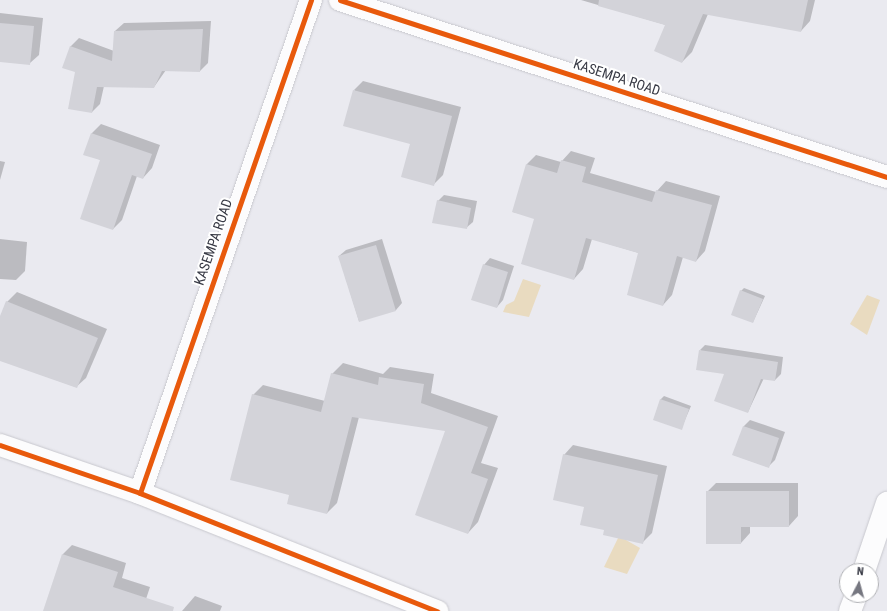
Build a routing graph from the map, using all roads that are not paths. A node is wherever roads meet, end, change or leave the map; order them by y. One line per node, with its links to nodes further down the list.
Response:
1 (311, 0): 5 (street, KASEMPA ROAD)
2 (340, 0): 3 (street, KASEMPA ROAD)
3 (887, 178)
4 (0, 445): 5 (street)
5 (140, 493): 8 (street)
6 (887, 503): 7 (street)
7 (867, 563)
8 (437, 611)

